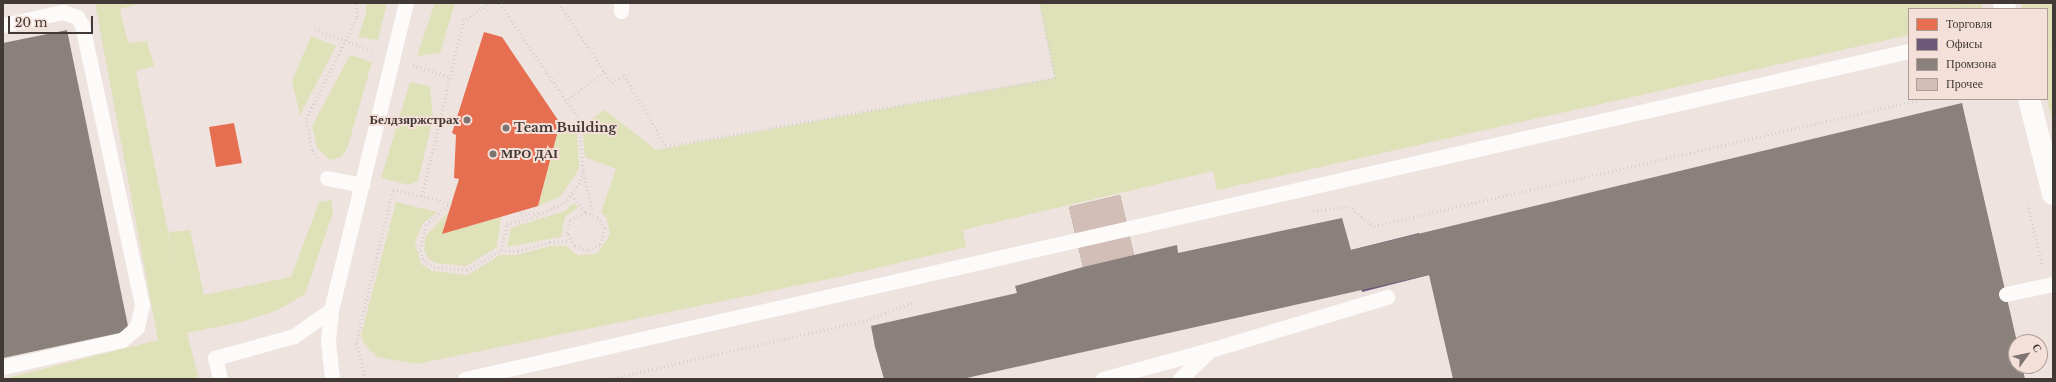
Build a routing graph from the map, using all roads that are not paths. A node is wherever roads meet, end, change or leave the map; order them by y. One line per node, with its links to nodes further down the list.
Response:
1 (406, 3): 6 (lane)
2 (3, 26): 13 (lane)
3 (1908, 52): 16 (lane)
4 (2029, 100): 7 (street)
5 (327, 178): 6 (lane)
6 (362, 185): 11 (lane)
7 (2053, 194)
8 (2053, 284): 9 (lane)
9 (2006, 294)
10 (1388, 297): 12 (lane)
11 (331, 310): 14 (lane); 15 (lane)
12 (1210, 350): 17 (lane); 18 (lane)
13 (3, 367)
14 (220, 379)
15 (332, 379)
16 (465, 379)
17 (1103, 379)
18 (1180, 379)

